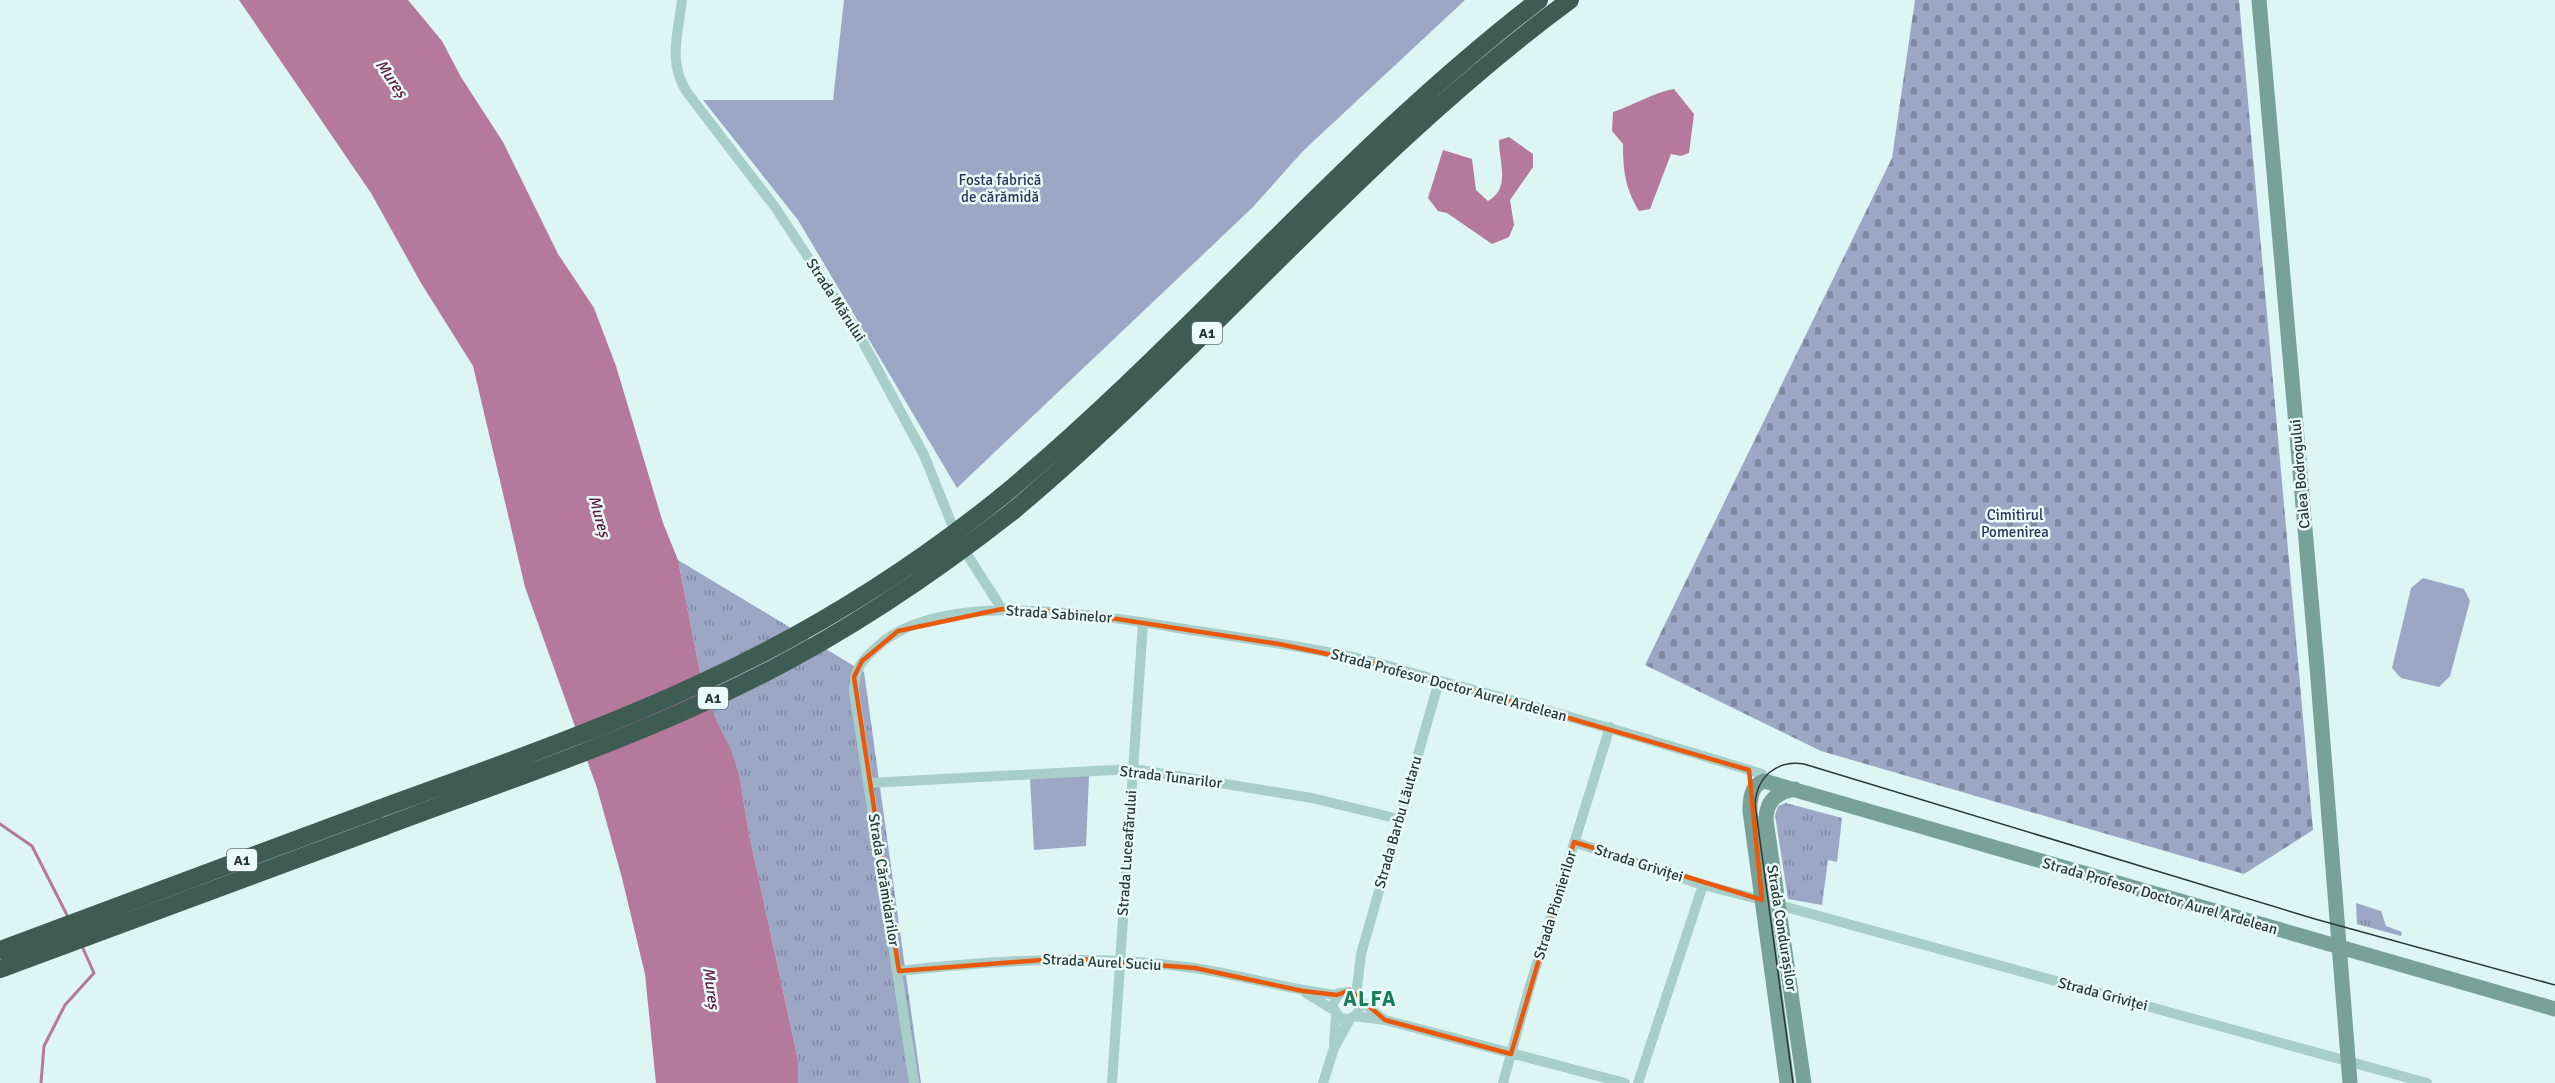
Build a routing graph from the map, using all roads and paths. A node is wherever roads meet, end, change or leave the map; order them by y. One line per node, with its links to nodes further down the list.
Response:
1 (682, 0): 6 (street, Strada Mărului)
2 (1539, 0): 5 (highway, A1)
3 (1570, 0): 5 (highway, A1)
4 (2259, 0): 23 (main road, Calea Bodrogului)
5 (1389, 141): 22 (highway, A1, bridge); 22 (highway, A1, bridge)
6 (1002, 609): 7 (street, Strada Sabinelor); 8 (street, Strada Sabinelor)
7 (1143, 622): 9 (street, Strada Profesor Doctor Aurel Ardelean); 11 (street, Strada Luceafărului)
8 (854, 677): 14 (street, Strada Cărămidarilor)
9 (1439, 681): 10 (street, Strada Profesor Doctor Aurel Ardelean); 17 (street, Strada Barbu Lăutaru)
10 (1610, 727): 12 (street, Strada Profesor Doctor Aurel Ardelean); 18 (street, Strada Pionierilor)
11 (1133, 769): 14 (street, Strada Tunarilor); 17 (street, Strada Tunarilor); 25 (street, Strada Luceafărului)
12 (1749, 770): 13 (street, Strada Profesor Doctor Aurel Ardelean); 16 (street, Strada Condurașilor)
13 (1766, 780): 15 (main road, Strada Profesor Doctor Aurel Ardelean); 16 (main road)
14 (869, 783): 28 (street, Strada Cărămidarilor)
15 (1795, 789): 21 (main road, Strada Condurașilor); 23 (main road, Strada Profesor Doctor Aurel Ardelean)
16 (1752, 794): 20 (main road, Strada Condurașilor)
17 (1399, 819): 26 (street, Strada Barbu Lăutaru)
18 (1574, 842): 19 (street, Strada Griviței); 37 (street, Strada Pionierilor)
19 (1703, 885): 20 (street, Strada Griviței); 44 (street, Strada Griviței)
20 (1762, 900): 45 (main road, Strada Condurașilor)
21 (1779, 905): 38 (street, Strada Griviței); 46 (main road, Strada Condurașilor)
22 (50, 941): 24 (highway, A1); 27 (highway, A1)
23 (2339, 948): 32 (main road, Strada Profesor Doctor Aurel Ardelean); 38 (main road, Calea Bodrogului)
24 (0, 950)
25 (1119, 960): 28 (street, Strada Aurel Suciu); 29 (street, Strada Aurel Suciu); 40 (street, Strada Luceafărului)
26 (1359, 964): 30 (street, Strada Barbu Lăutaru); 31 (street, Strada Barbu Lăutaru)
27 (0, 969)
28 (899, 971): 39 (street, Strada Cărămidarilor)
29 (1303, 991): 30 (street, Strada Aurel Suciu); 33 (street, Strada Aurel Suciu)
30 (1339, 994): 31 (street); 33 (street)
31 (1358, 999): 34 (street); 35 (street)
32 (2555, 1009)
33 (1334, 1012): 34 (street); 36 (street)
34 (1352, 1018): 35 (street); 36 (street)
35 (1385, 1020): 37 (street)
36 (1334, 1048): 41 (street)
37 (1511, 1054): 42 (street, Strada Pionierilor); 43 (street)
38 (2348, 1061): 47 (main road, Calea Bodrogului); 48 (street, Strada Griviței)
39 (914, 1083)
40 (1112, 1083)
41 (1323, 1083)
42 (1503, 1083)
43 (1625, 1083)
44 (1638, 1083)
45 (1787, 1083)
46 (1804, 1083)
47 (2350, 1083)
48 (2427, 1083)

